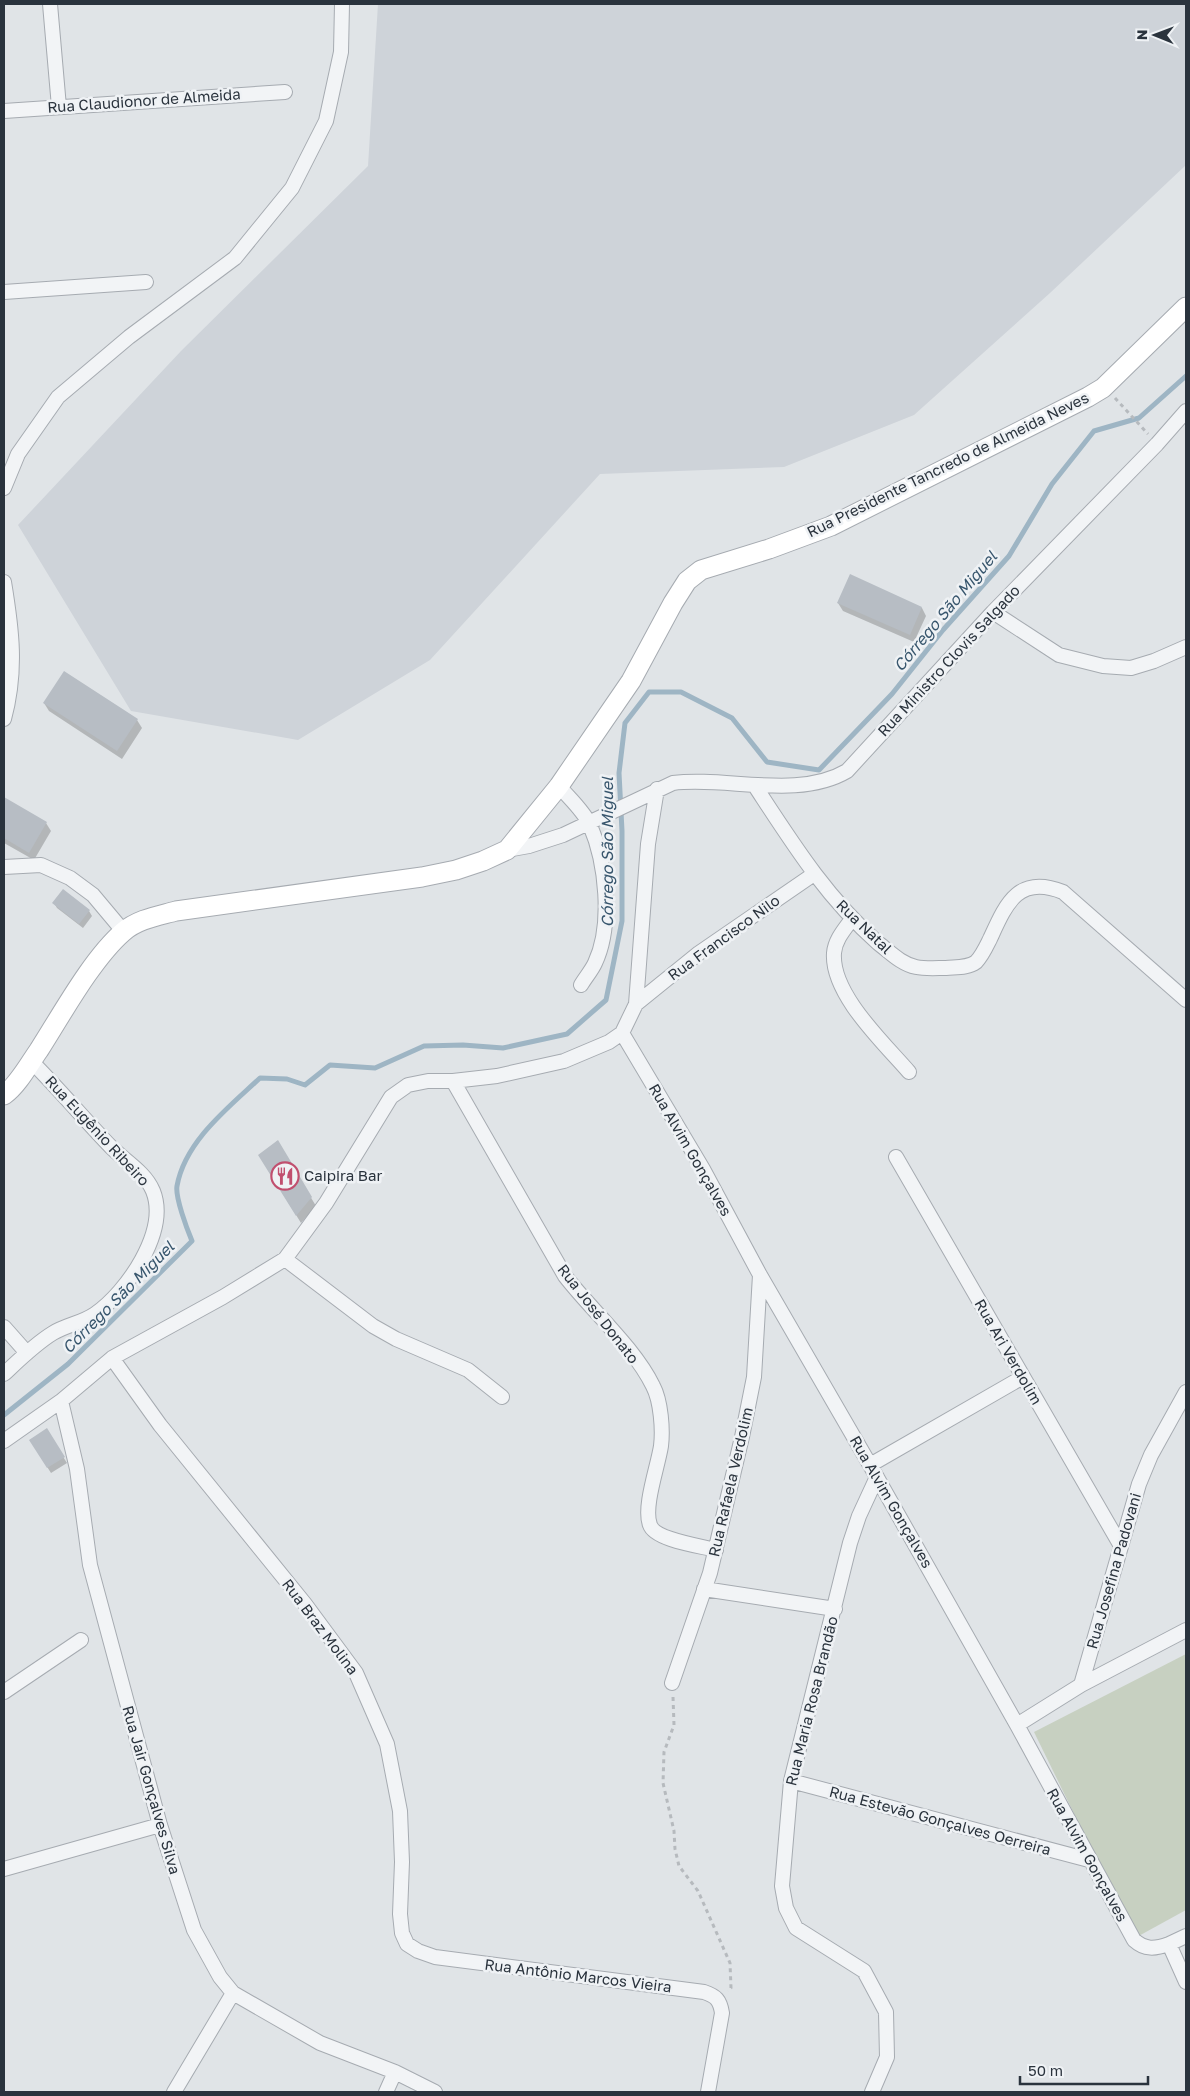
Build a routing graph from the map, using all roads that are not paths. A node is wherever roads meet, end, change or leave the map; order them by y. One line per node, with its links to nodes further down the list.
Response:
1 (50, 4): 4 (street)
2 (342, 4): 10 (street)
3 (285, 92): 4 (street, Rua Claudionor de Almeida)
4 (59, 107): 5 (street, Rua Claudionor de Almeida)
5 (4, 110)
6 (146, 282): 7 (street)
7 (4, 292)
8 (1186, 307): 15 (main road, Rua Presidente Tancredo de Almeida Neves)
9 (1186, 411): 12 (street, Rua Ministro Clovis Salgado)
10 (4, 488)
11 (4, 582): 14 (street)
12 (994, 612): 13 (street); 16 (street, Rua Ministro Clovis Salgado)
13 (1186, 647)
14 (4, 718)
15 (559, 786): 18 (street); 19 (main road, Rua Presidente Tancredo de Almeida Neves)
16 (755, 786): 17 (street, Rua Ministro Clovis Salgado); 21 (street, Rua Natal)
17 (651, 793): 18 (street, Rua Presidente Tancredo de Almeida Neves); 26 (street)
18 (594, 821): 19 (street, Rua Presidente Tancredo de Almeida Neves); 24 (street)
19 (507, 850): 23 (main road, Rua Presidente Tancredo de Almeida Neves)
20 (4, 867): 23 (street)
21 (814, 874): 22 (street, Rua Natal); 26 (street, Rua Francisco Nilo)
22 (852, 919): 25 (street, Rua Natal); 29 (street)
23 (124, 932): 28 (main road, Rua Presidente Tancredo de Almeida Neves)
24 (581, 985)
25 (1186, 1000)
26 (636, 1004): 27 (street)
27 (622, 1033): 30 (street); 34 (street, Rua Alvim Gonçalves)
28 (31, 1061): 31 (main road, Rua Presidente Tancredo de Almeida Neves); 36 (street, Rua Eugênio Ribeiro)
29 (909, 1072)
30 (453, 1081): 33 (street); 46 (street, Rua José Donato)
31 (4, 1095)
32 (896, 1156): 39 (street, Rua Ari Verdolim)
33 (285, 1259): 37 (street); 41 (street)
34 (760, 1275): 44 (street, Rua Alvim Gonçalves); 46 (street, Rua Rafaela Verdolim)
35 (4, 1327): 36 (street)
36 (27, 1353): 38 (street, Rua Eugênio Ribeiro)
37 (112, 1358): 42 (street); 61 (street, Rua Braz Molina)
38 (4, 1374)
39 (1023, 1377): 44 (street); 45 (street, Rua Ari Verdolim)
40 (1186, 1392): 45 (street, Rua Josefina Padovani)
41 (502, 1397)
42 (61, 1400): 43 (street); 56 (street, Rua Jair Gonçalves Silva)
43 (4, 1441)
44 (874, 1471): 48 (street, Rua Maria Rosa Brandão); 54 (street, Rua Alvim Gonçalves)
45 (1121, 1546): 52 (street, Rua Josefina Padovani)
46 (716, 1550): 47 (street, Rua Rafaela Verdolim)
47 (704, 1590): 48 (street); 51 (street, Rua Rafaela Verdolim)
48 (835, 1609): 55 (street, Rua Maria Rosa Brandão)
49 (1186, 1630): 52 (street)
50 (81, 1640): 53 (street)
51 (672, 1683)
52 (1081, 1685): 54 (street)
53 (4, 1692)
54 (1017, 1725): 57 (street, Rua Alvim Gonçalves)
55 (791, 1781): 57 (street, Rua Estevão Gonçalves Oerreira); 69 (street, Rua Maria Rosa Brandão)
56 (160, 1825): 58 (street); 63 (street, Rua Jair Gonçalves Silva)
57 (1089, 1860): 60 (street, Rua Alvim Gonçalves)
58 (4, 1869)
59 (1186, 1936): 60 (street, Rua Alvim Gonçalves)
60 (1169, 1944): 62 (street)
61 (435, 1957): 68 (street, Rua Antônio Marcos Vieira)
62 (1186, 1982)
63 (233, 1993): 64 (street, Rua Jair Gonçalves Silva); 65 (street)
64 (395, 2072): 66 (street); 67 (street)
65 (174, 2092)
66 (386, 2092)
67 (435, 2092)
68 (708, 2092)
69 (872, 2092)

